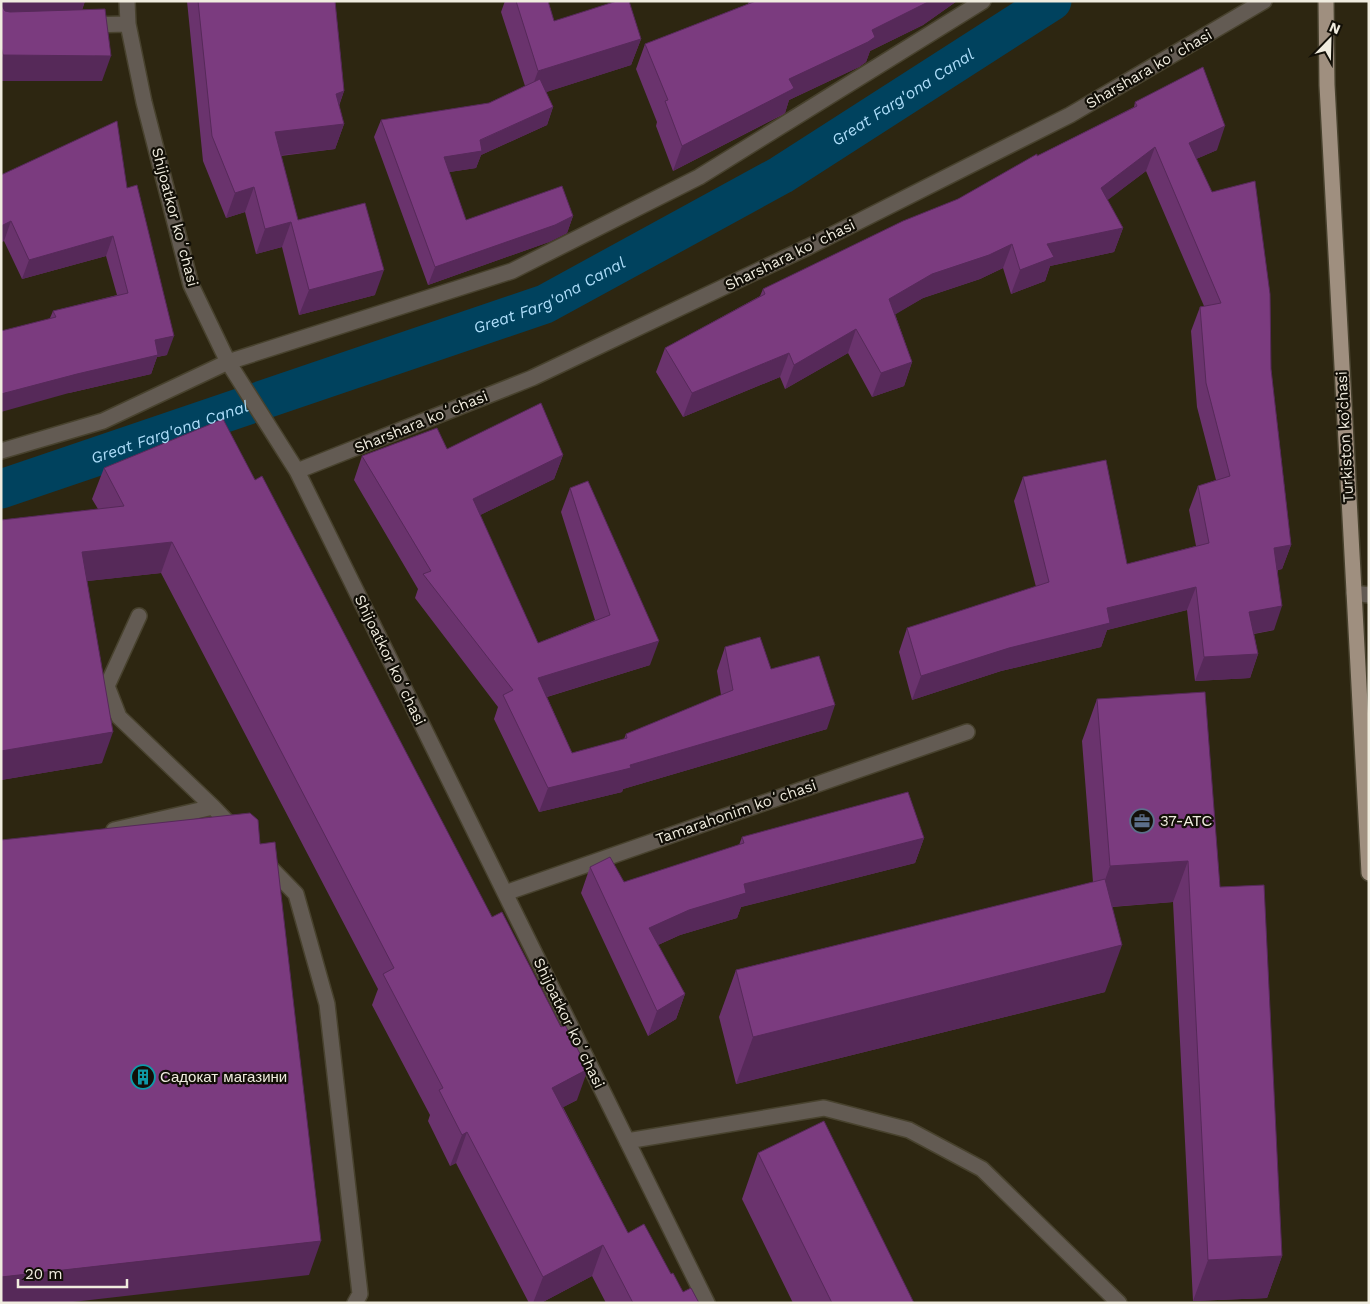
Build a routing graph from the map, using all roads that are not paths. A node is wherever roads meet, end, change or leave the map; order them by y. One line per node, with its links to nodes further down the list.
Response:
1 (126, 1): 5 (street, Shijoatkor koʻchasi)
2 (983, 1): 7 (street)
3 (1264, 1): 9 (street, Sharshara koʻchasi)
4 (1326, 1): 10 (main road, Turkiston ko’chasi)
5 (128, 24): 6 (street); 7 (street, Shijoatkor koʻchasi)
6 (70, 26)
7 (228, 362): 8 (street); 9 (street, Shijoatkor koʻchasi)
8 (1, 451)
9 (297, 470): 16 (street, Shijoatkor koʻchasi)
10 (1361, 594): 15 (main road, Turkiston ko’chasi)
11 (138, 616): 13 (street)
12 (967, 732): 16 (street, Tamarahonim koʻchasi)
13 (213, 807): 14 (street); 18 (street)
14 (102, 833)
15 (1369, 873)
16 (504, 893): 17 (street, Shijoatkor koʻchasi)
17 (627, 1140): 19 (street, Shijoatkor koʻchasi); 20 (street)
18 (355, 1303)
19 (707, 1303)
20 (1119, 1303)

